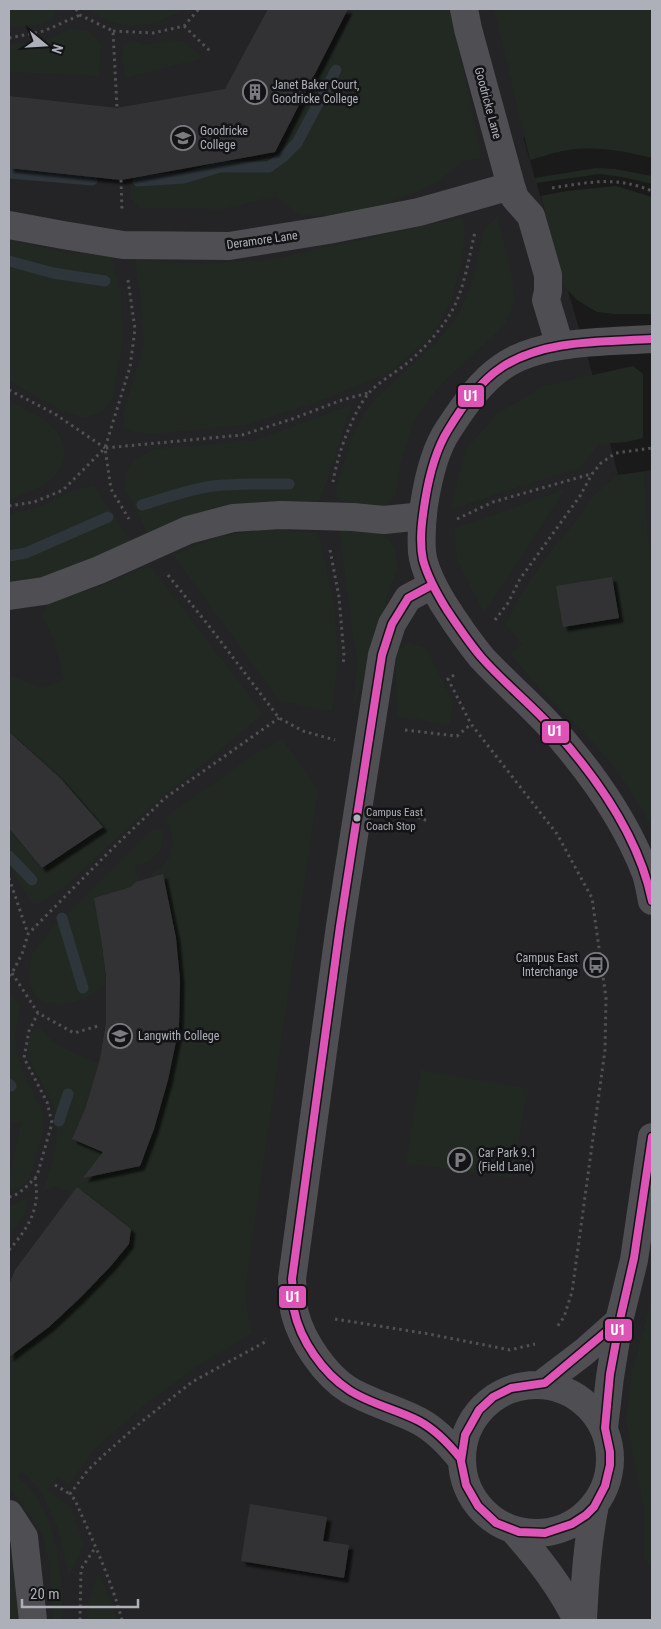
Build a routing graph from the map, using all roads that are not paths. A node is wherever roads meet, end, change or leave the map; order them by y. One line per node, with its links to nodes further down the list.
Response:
1 (464, 9): 2 (street, Goodricke Lane)
2 (513, 192): 3 (street, Deramore Lane); 5 (street, Goodricke Lane)
3 (9, 225)
4 (652, 339): 5 (street)
5 (560, 346): 6 (street)
6 (423, 516): 7 (street); 8 (street)
7 (432, 585): 9 (street); 14 (street)
8 (9, 596)
9 (652, 901)
10 (652, 1137): 11 (street)
11 (619, 1321): 12 (street); 13 (street)
12 (542, 1384): 13 (street); 14 (street)
13 (604, 1428): 15 (street)
14 (461, 1459): 17 (street)
15 (596, 1505): 17 (street); 20 (street)
16 (9, 1514): 18 (street)
17 (515, 1532): 19 (street)
18 (33, 1620)
19 (577, 1620)
20 (584, 1620)

